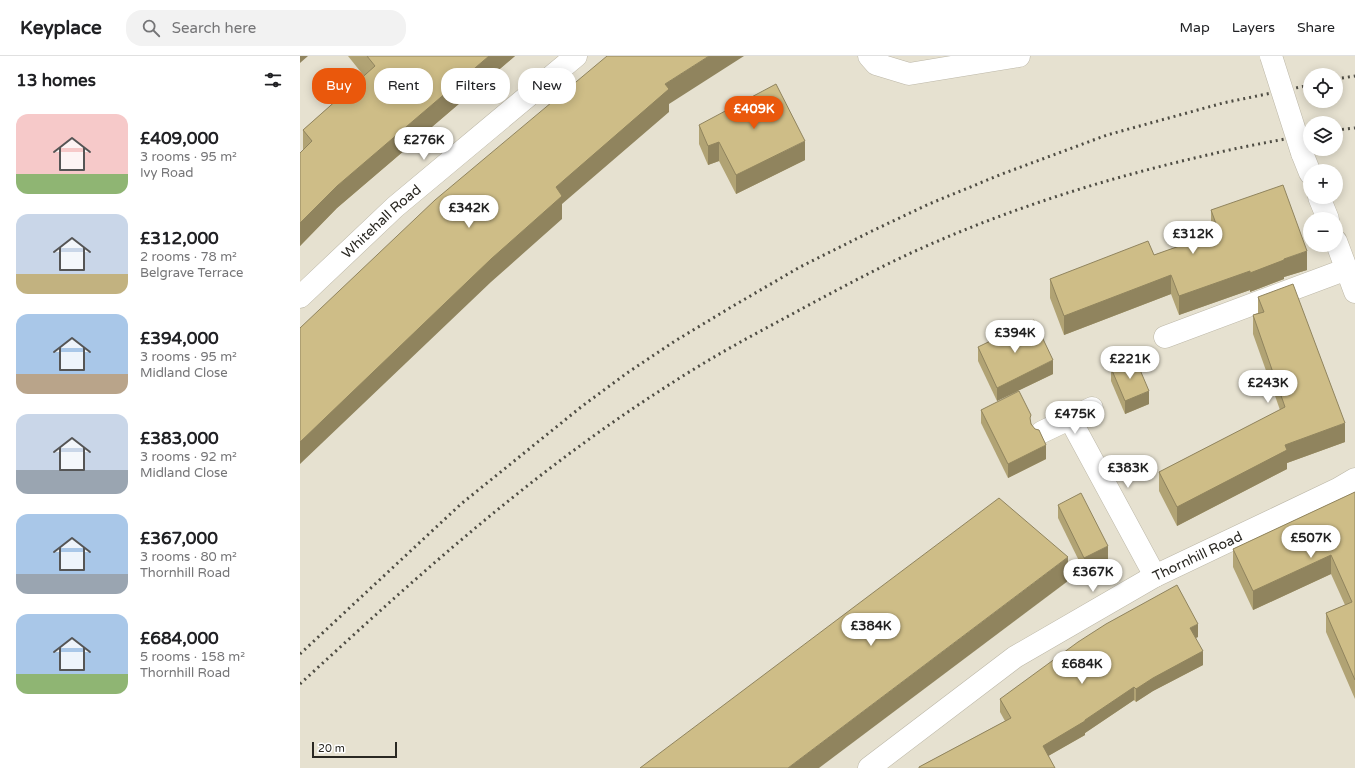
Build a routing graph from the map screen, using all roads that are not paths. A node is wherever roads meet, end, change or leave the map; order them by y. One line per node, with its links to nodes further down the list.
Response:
1 (576, 56): 9 (main road, Whitehall Road)
2 (869, 56): 3 (main road)
3 (1019, 56)
4 (1271, 56): 5 (main road, bridge)
5 (1307, 164)
6 (1340, 252): 7 (main road)
7 (1347, 269): 8 (main road); 10 (main road)
8 (1355, 292)
9 (300, 297)
10 (1165, 337)
11 (1092, 408): 12 (main road)
12 (1070, 419): 13 (main road); 15 (main road)
13 (1042, 432)
14 (1355, 478): 15 (main road, Thornhill Road)
15 (1155, 576): 16 (main road, Thornhill Road)
16 (869, 768)

